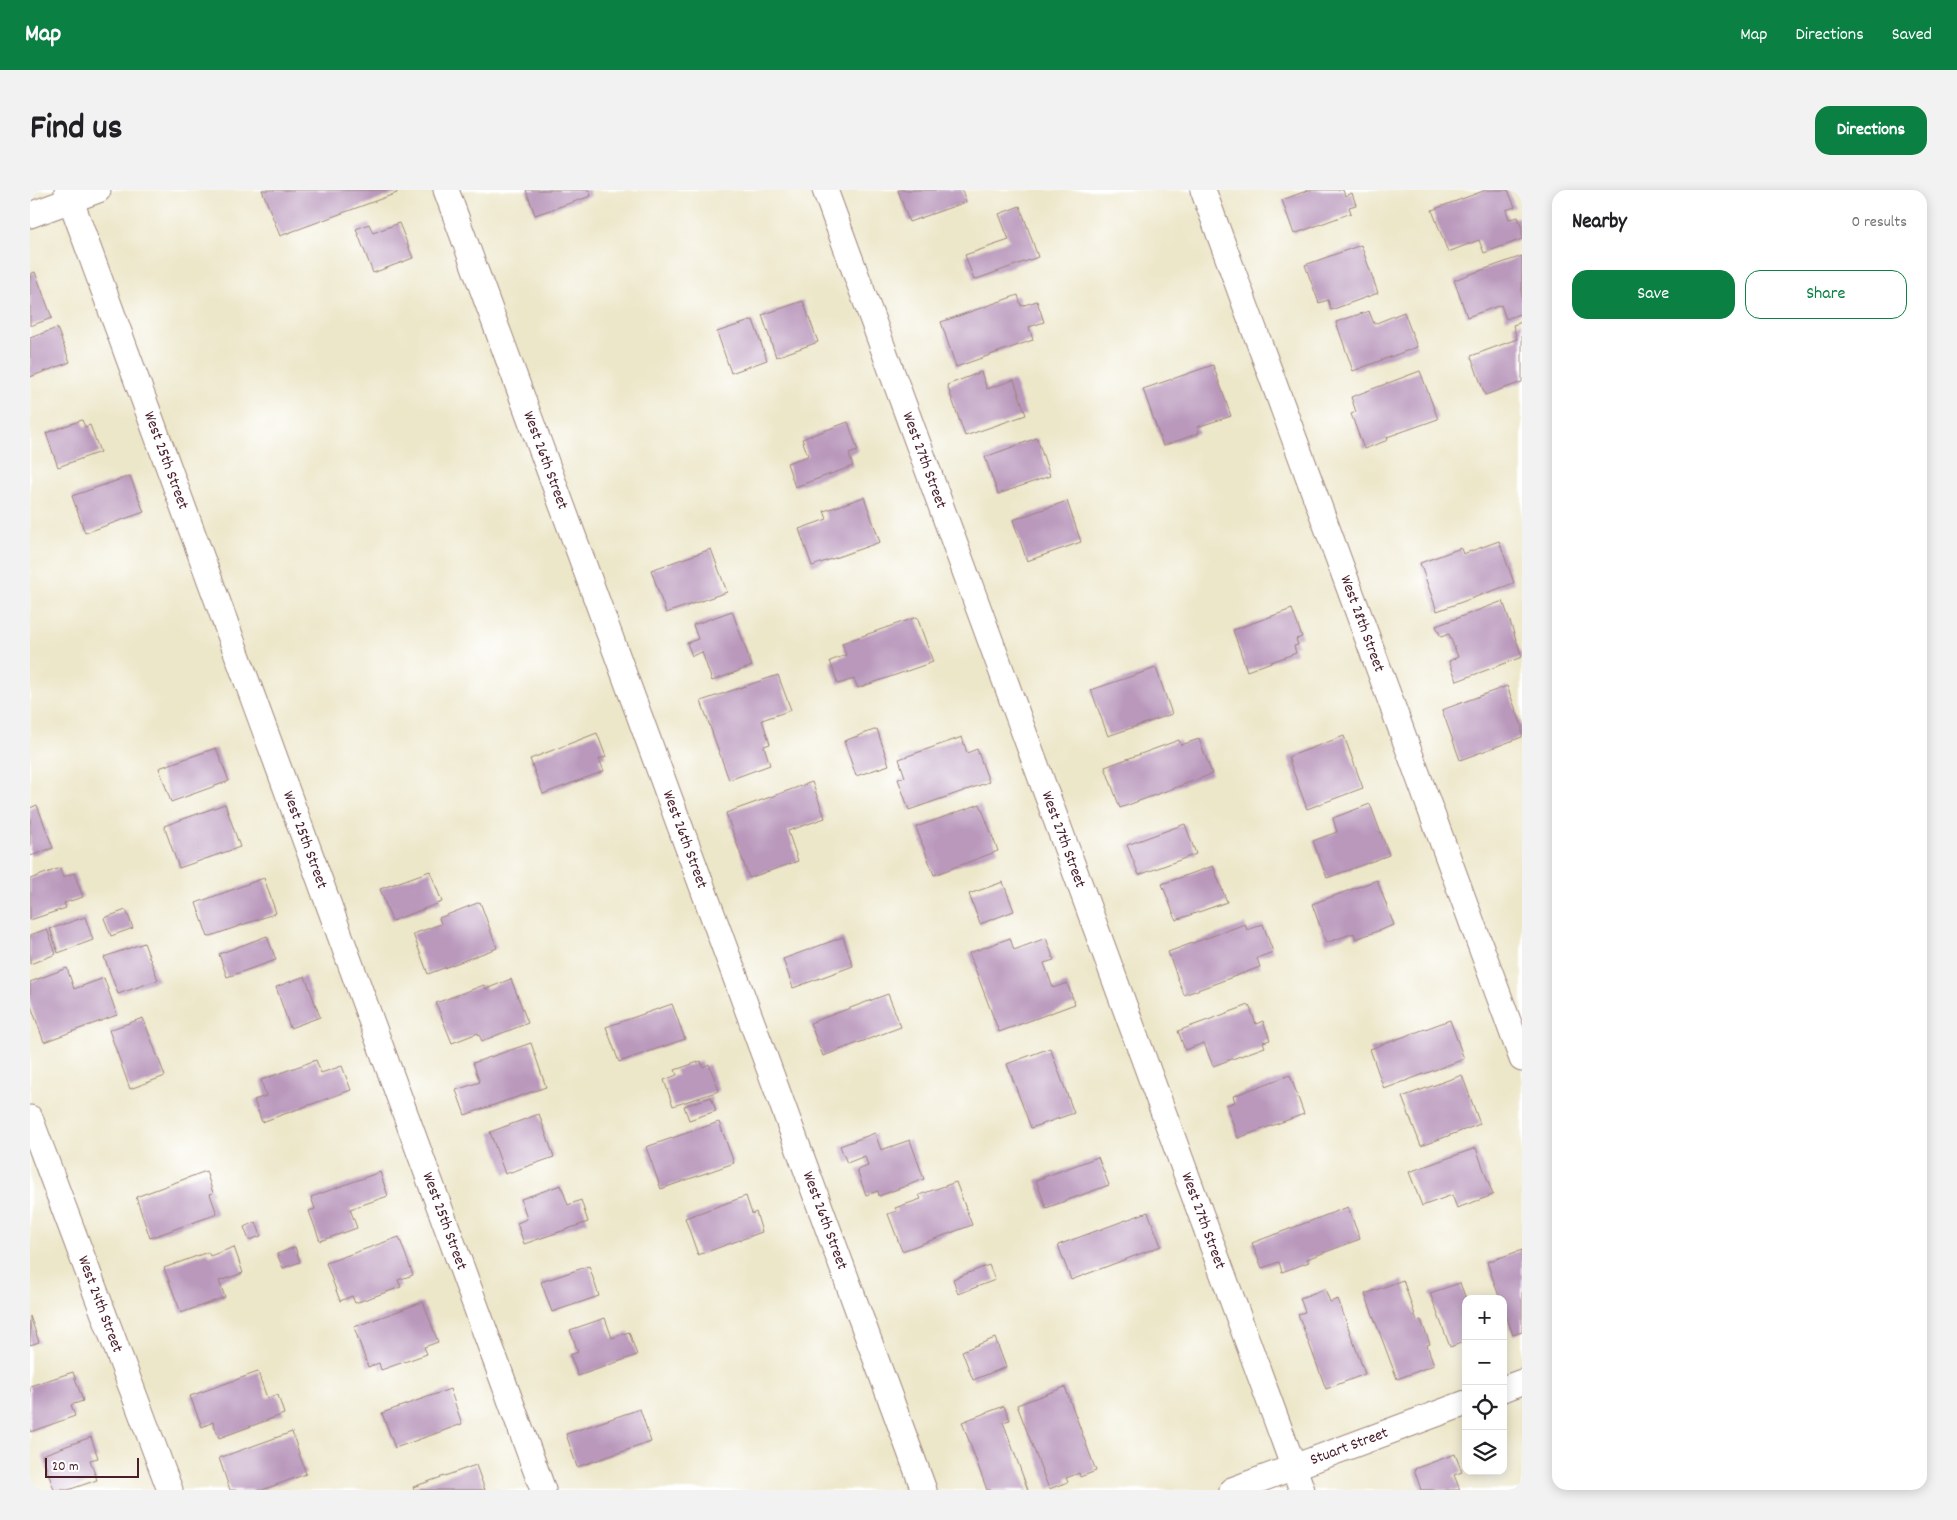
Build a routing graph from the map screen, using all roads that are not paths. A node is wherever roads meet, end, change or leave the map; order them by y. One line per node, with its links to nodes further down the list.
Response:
1 (98, 190): 5 (street)
2 (446, 190): 15 (street, West 26th Street)
3 (824, 190): 12 (street, West 27th Street)
4 (1203, 190): 7 (street, West 28th Street)
5 (69, 195): 6 (street); 14 (street, West 25th Street)
6 (30, 215)
7 (1522, 1059)
8 (30, 1118): 13 (street, West 24th Street)
9 (1522, 1382): 10 (street)
10 (1507, 1388)
11 (1462, 1405): 12 (street, Stuart Street)
12 (1298, 1479): 16 (street, Stuart Street)
13 (170, 1490)
14 (543, 1490)
15 (924, 1490)
16 (1232, 1490)

